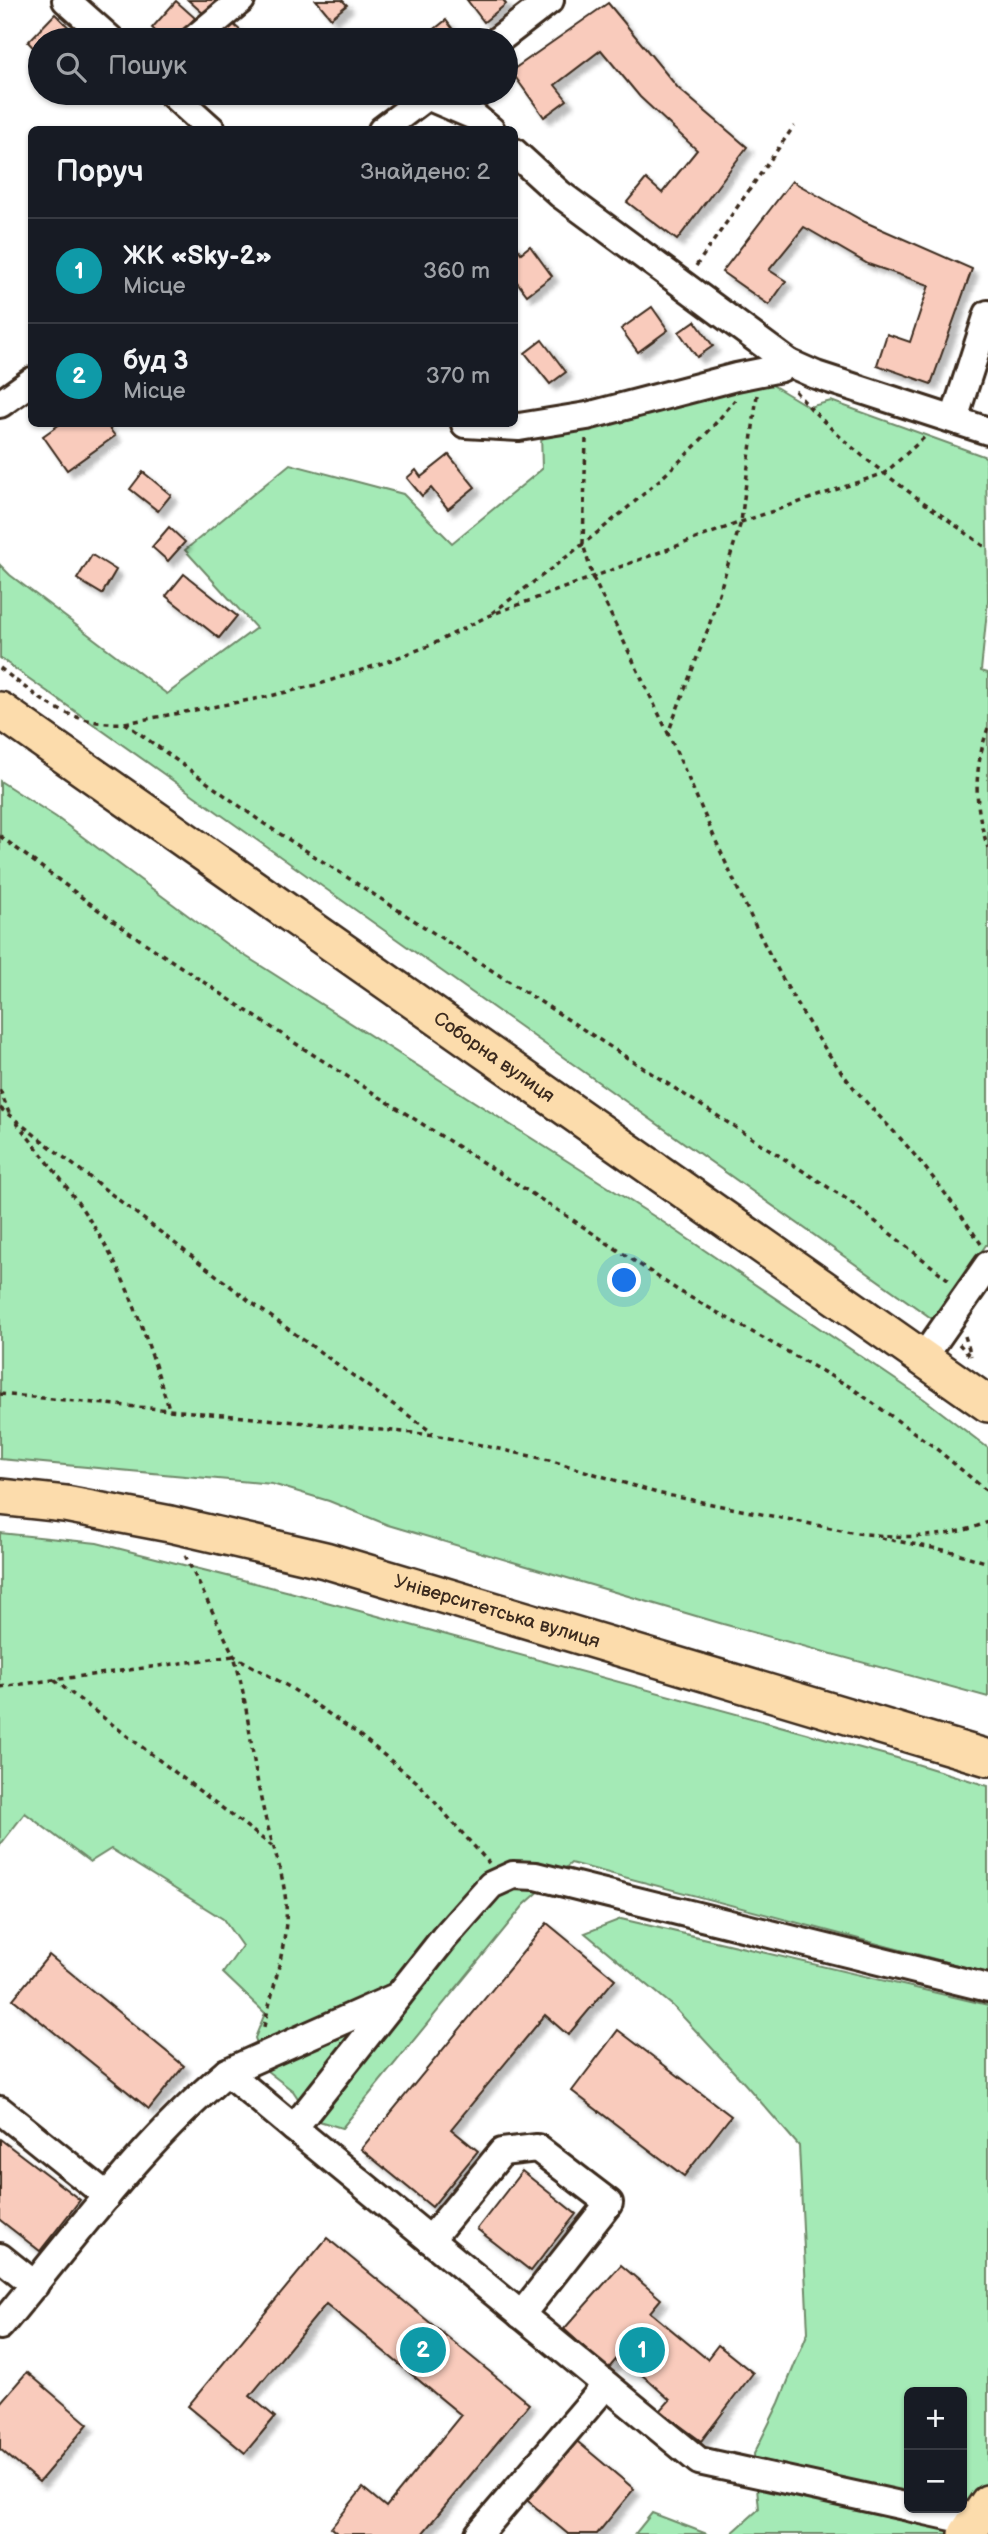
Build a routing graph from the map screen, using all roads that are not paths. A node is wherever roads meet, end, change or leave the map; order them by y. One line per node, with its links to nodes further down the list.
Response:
1 (65, 0): 4 (street)
2 (241, 0): 5 (street)
3 (550, 0): 6 (street)
4 (97, 28)
5 (207, 28)
6 (514, 28)
7 (184, 105): 10 (street)
8 (415, 105): 11 (street)
9 (452, 105): 12 (street)
10 (208, 126)
11 (387, 126)
12 (486, 126)
13 (518, 156): 15 (street)
14 (988, 314): 18 (street)
15 (777, 368): 18 (street); 19 (street)
16 (28, 384): 17 (street)
17 (0, 404)
18 (951, 418): 20 (street)
19 (518, 427)
20 (988, 431)
21 (0, 710): 23 (main road, Соборна вулиця)
22 (985, 1255): 23 (street)
23 (923, 1359): 24 (main road, Соборна вулиця)
24 (988, 1404)
25 (0, 1497): 26 (main road, Університетська вулиця)
26 (988, 1758)
27 (988, 1989): 28 (street)
28 (400, 1994): 29 (street); 31 (street)
29 (227, 2072): 31 (street); 32 (street)
30 (0, 2110): 32 (street)
31 (294, 2128): 33 (street)
32 (107, 2196): 35 (street)
33 (430, 2240): 36 (street); 36 (street)
34 (0, 2257): 35 (street)
35 (34, 2285): 37 (street)
36 (521, 2315): 38 (street)
37 (0, 2326)
38 (606, 2385): 39 (street); 42 (street)
39 (904, 2505)
40 (932, 2513): 41 (street)
41 (973, 2525)
42 (479, 2534)

